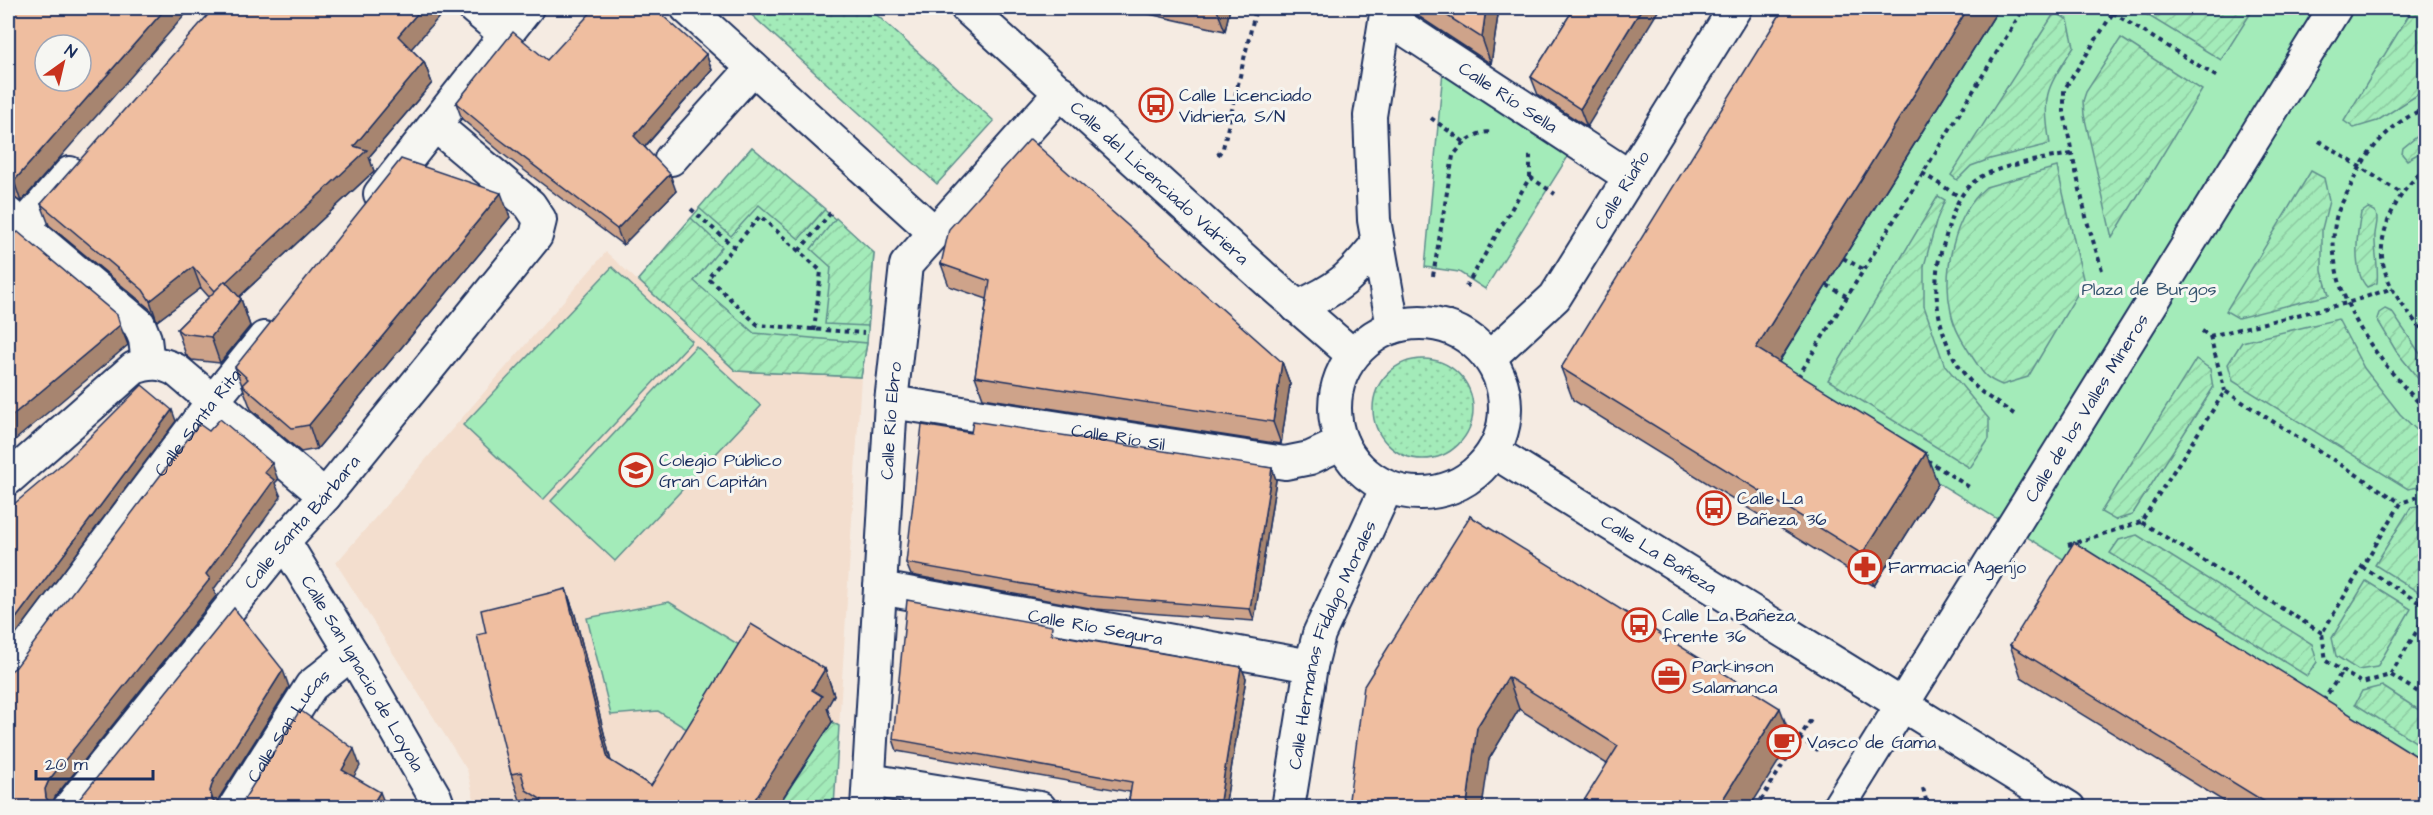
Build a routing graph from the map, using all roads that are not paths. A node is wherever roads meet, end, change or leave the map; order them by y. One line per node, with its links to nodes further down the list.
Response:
1 (474, 8): 8 (street)
2 (527, 8): 8 (street)
3 (687, 8): 9 (street)
4 (967, 8): 10 (street, Calle del Licenciado Vidriera)
5 (1735, 8): 14 (street, Calle Riaño)
6 (2335, 8): 37 (street, Calle de los Valles Mineros)
7 (1386, 12): 14 (street, Calle Río Sella); 18 (street)
8 (506, 35): 11 (street)
9 (753, 68): 13 (street); 17 (street)
10 (1061, 92): 17 (street, Calle Río Ebro); 19 (street, Calle del Licenciado Vidriera)
11 (435, 125): 15 (street); 31 (street, Calle Santa Bárbara)
12 (89, 151): 16 (street)
13 (671, 159)
14 (1630, 177): 23 (street, Calle Riaño)
15 (361, 217)
16 (12, 228): 24 (street)
17 (935, 233): 26 (street, Calle Río Ebro)
18 (1378, 243): 19 (street); 21 (street)
19 (1297, 307): 22 (street, Calle del Licenciado Vidriera)
20 (280, 318): 25 (street, Calle Santa Rita)
21 (1392, 327): 22 (street); 23 (street)
22 (1353, 355): 27 (street)
23 (1489, 358): 28 (street)
24 (148, 363): 25 (street); 29 (street)
25 (213, 401): 31 (street); 36 (street, Calle Santa Rita)
26 (891, 402): 27 (street, Calle Río Sil); 33 (street, Calle Río Ebro)
27 (1342, 443): 30 (street)
28 (1494, 452): 30 (street); 37 (street, Calle La Bañeza)
29 (8, 479)
30 (1387, 487): 35 (street, Calle Hermanas Fidalgo Morales)
31 (325, 496): 32 (street, Calle Santa Bárbara)
32 (284, 541): 34 (street, Calle San Ignacio de Loyola); 40 (street, Calle Santa Bárbara)
33 (880, 588): 35 (street, Calle Río Segura); 38 (street, Calle Río Ebro)
34 (352, 653): 39 (street, Calle San Ignacio de Loyola); 41 (street, Calle San Lucas)
35 (1311, 666): 43 (street, Calle Hermanas Fidalgo Morales)
36 (8, 673)
37 (1902, 704): 44 (street, Calle de los Valles Mineros); 45 (street, Calle La Bañeza)
38 (868, 794): 42 (street)
39 (432, 804)
40 (69, 807)
41 (234, 807)
42 (1040, 807)
43 (1288, 807)
44 (1838, 807)
45 (2069, 807)

